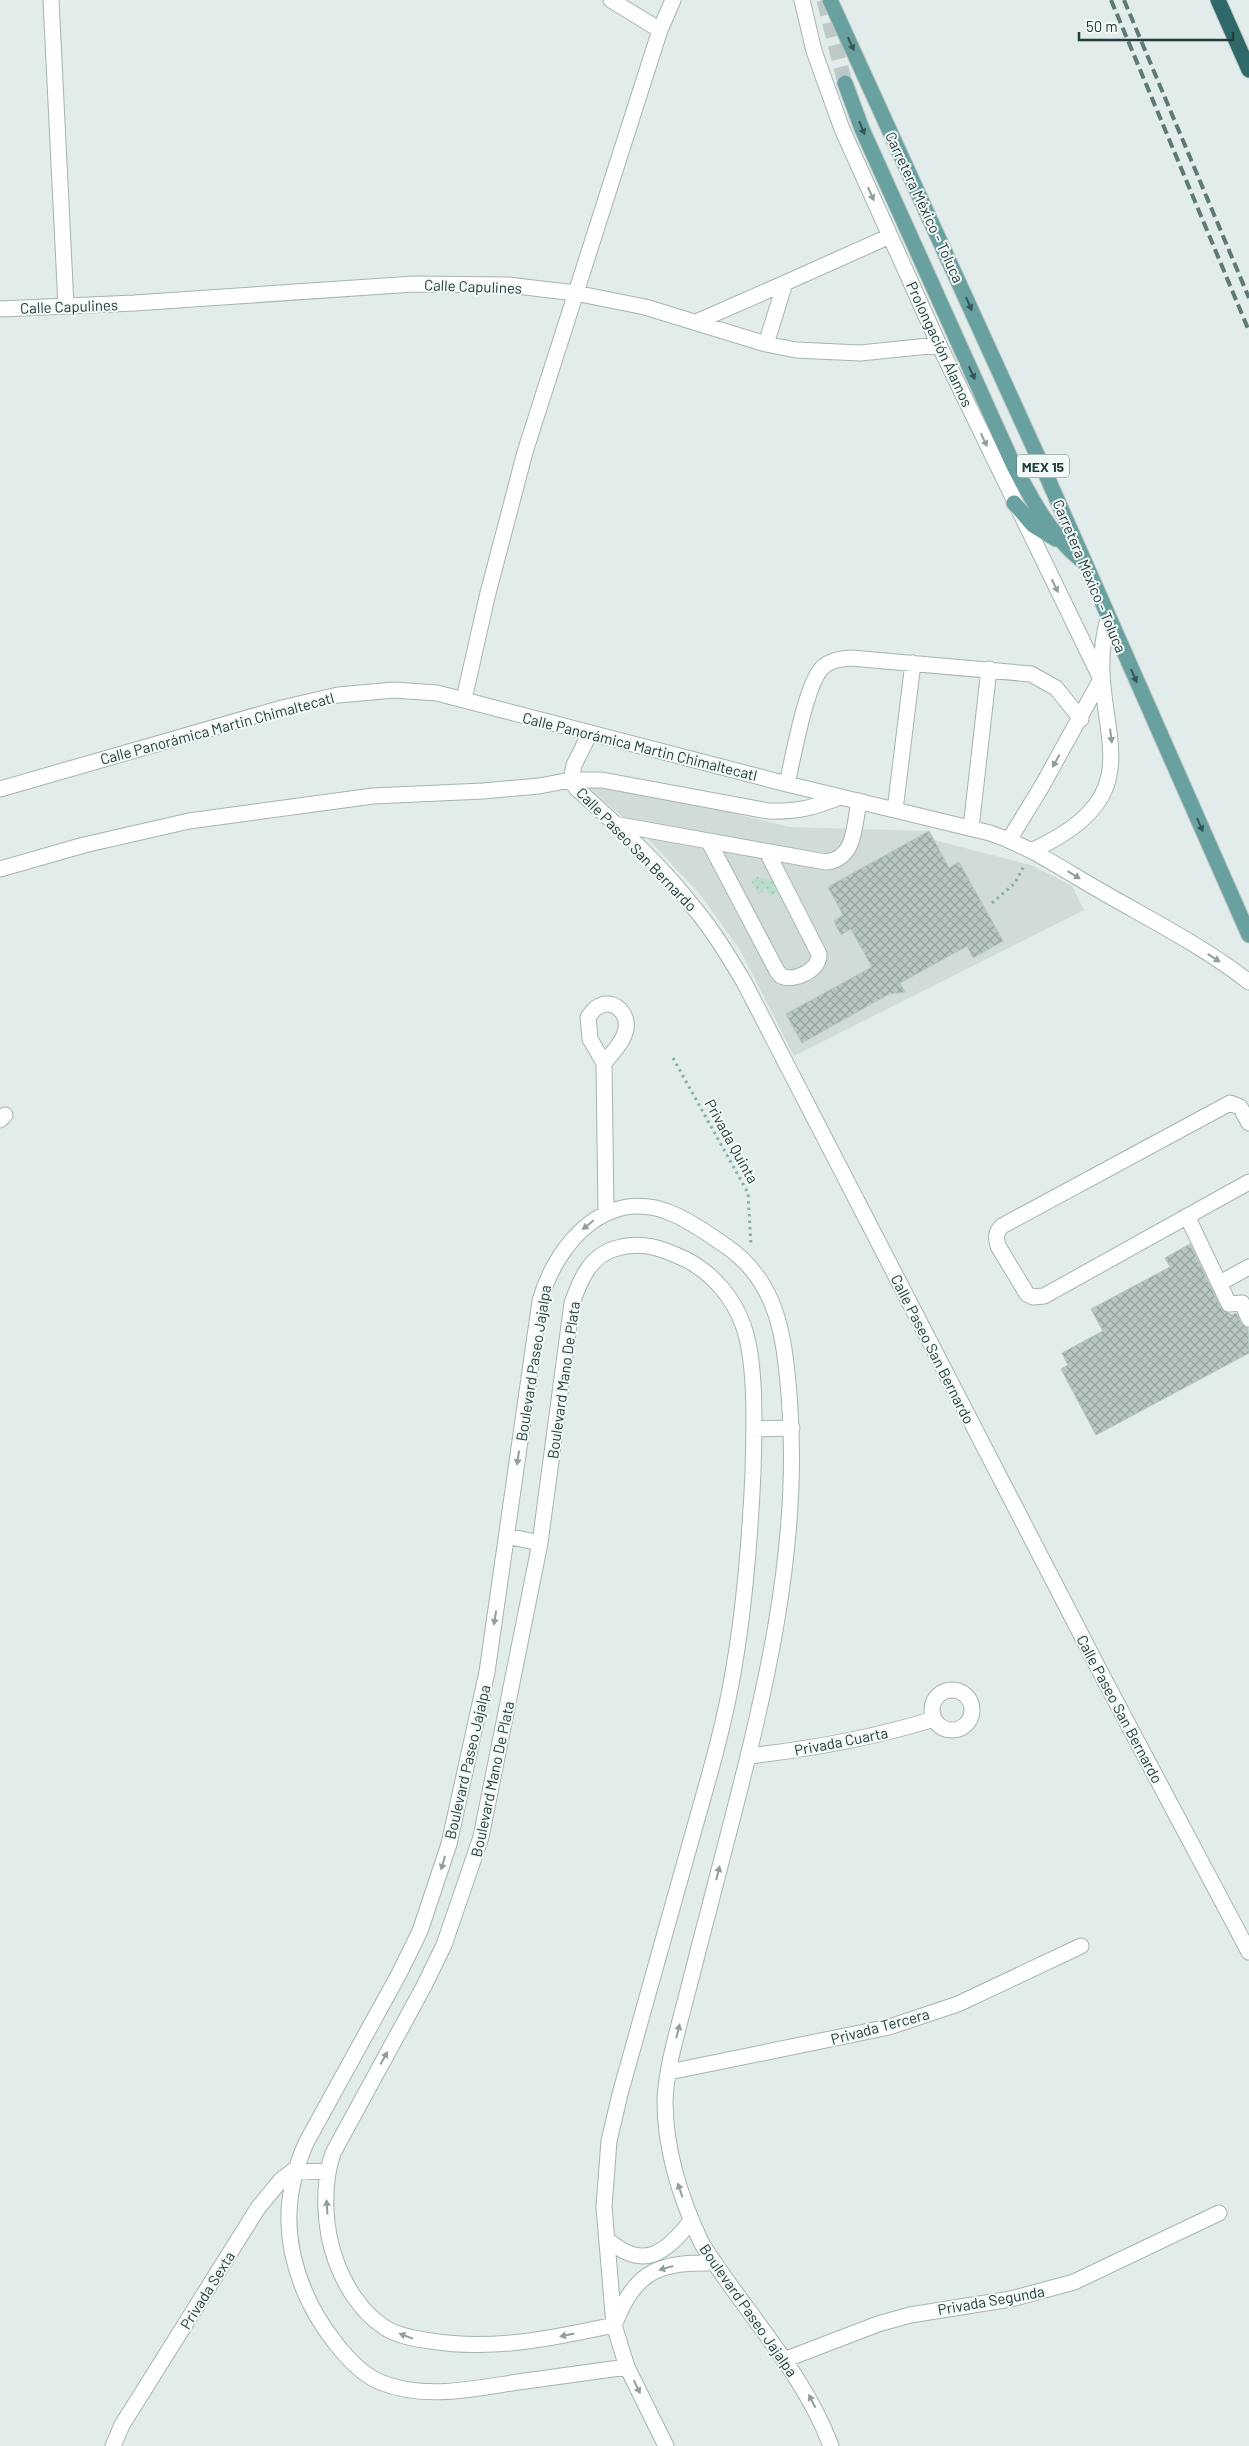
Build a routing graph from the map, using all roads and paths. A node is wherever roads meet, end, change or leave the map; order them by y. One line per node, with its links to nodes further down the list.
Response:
1 (51, 0): 13 (street)
2 (611, 0): 7 (street)
3 (673, 0): 7 (street)
4 (802, 0): 10 (street, Prolongación Álamos, one-way to 10)
5 (830, 0): 20 (main road, Carretera México - Toluca / MEX 15, one-way to 20)
6 (1218, 0): 8 (highway)
7 (660, 30): 12 (street)
8 (1249, 70)
9 (845, 83): 19 (main road, one-way to 19)
10 (890, 236): 11 (street); 17 (street, Prolongación Álamos)
11 (785, 283): 15 (street); 16 (street)
12 (574, 293): 13 (street, Calle Capulines); 15 (street, Calle Capulines); 25 (street)
13 (66, 306): 14 (street, Calle Capulines)
14 (0, 308)
15 (696, 322): 16 (street, Calle Capulines)
16 (766, 344): 17 (street, Calle Capulines)
17 (939, 345): 18 (street, Prolongación Álamos, one-way to 18)
18 (1014, 502): 19 (main road); 24 (street, Prolongación Álamos, one-way to 24)
19 (1063, 543): 20 (main road)
20 (1083, 561): 21 (main road, Carretera México - Toluca / MEX 15)
21 (1108, 618): 24 (street, Prolongación Álamos); 42 (main road, Carretera México - Toluca / MEX 15, one-way to 42)
22 (913, 663): 23 (street); 29 (street); 33 (street)
23 (989, 669): 26 (street); 35 (street)
24 (1101, 679): 26 (street); 38 (street, Prolongación Álamos, one-way to 38)
25 (464, 699): 27 (street, Calle Panorámica Martin Chimaltecatl); 30 (street, Calle Panorámica Martin Chimaltecatl)
26 (1081, 719): 36 (street, one-way to 36)
27 (590, 733): 28 (street); 29 (street, Calle Panorámica Martin Chimaltecatl)
28 (571, 780): 31 (street); 34 (street, Calle Paseo San Bernardo); 40 (street)
29 (787, 784): 31 (street, Calle Panorámica Martin Chimaltecatl)
30 (0, 789)
31 (840, 797): 32 (street, Calle Panorámica Martin Chimaltecatl)
32 (859, 801): 33 (street, Calle Panorámica Martin Chimaltecatl); 39 (street)
33 (895, 810): 35 (street, Calle Panorámica Martin Chimaltecatl)
34 (614, 824): 37 (street); 61 (street, Calle Paseo San Bernardo)
35 (971, 828): 36 (street, Calle Panorámica Martin Chimaltecatl)
36 (1009, 840): 38 (street, Calle Panorámica Martin Chimaltecatl)
37 (709, 842): 39 (street); 39 (street)
38 (1033, 850): 41 (path); 43 (street, Calle Panorámica Martin Chimaltecatl, one-way to 43)
39 (767, 852)
40 (0, 869)
41 (992, 903)
42 (1249, 935)
43 (1249, 982)
44 (673, 1058): 51 (path, Privada Quinta)
45 (604, 1063): 48 (street)
46 (1249, 1123): 49 (street)
47 (1249, 1182): 49 (street)
48 (606, 1213): 51 (street, Boulevard Paseo Jajalpa); 56 (street, Boulevard Paseo Jajalpa, one-way to 56)
49 (1187, 1216): 52 (street)
50 (1249, 1267): 52 (street)
51 (752, 1270): 54 (street, Boulevard Paseo Jajalpa)
52 (1220, 1282): 53 (street)
53 (1249, 1318)
54 (792, 1428): 55 (street); 59 (street, Boulevard Paseo Jajalpa)
55 (754, 1429): 57 (street, Boulevard Mano De Plata); 67 (street, Boulevard Mano De Plata)
56 (507, 1536): 57 (street); 63 (street, Boulevard Paseo Jajalpa, one-way to 63)
57 (540, 1543): 64 (street, Boulevard Mano De Plata, one-way to 57)
58 (934, 1719): 59 (street, Privada Cuarta)
59 (748, 1756): 62 (street, Boulevard Paseo Jajalpa, one-way to 59)
60 (1081, 1946): 62 (street, Privada Tercera)
61 (1249, 1952)
62 (669, 2072): 66 (street, Boulevard Paseo Jajalpa, one-way to 62)
63 (294, 2170): 64 (street); 71 (street, Boulevard Paseo Jajalpa); 72 (street, Privada Sexta)
64 (326, 2172): 69 (street, Boulevard Mano De Plata, one-way to 64)
65 (1219, 2213): 70 (street, Privada Segunda)
66 (691, 2221): 67 (street); 68 (street, Boulevard Paseo Jajalpa)
67 (607, 2239): 69 (street, Boulevard Mano De Plata)
68 (714, 2263): 69 (street, one-way to 69); 70 (street, Boulevard Paseo Jajalpa)
69 (614, 2325): 71 (street, Boulevard Mano De Plata)
70 (784, 2360): 74 (street, Boulevard Paseo Jajalpa, one-way to 70)
71 (627, 2367): 73 (street, Boulevard Mano De Plata, one-way to 73)
72 (113, 2446)
73 (666, 2446)
74 (831, 2446)

